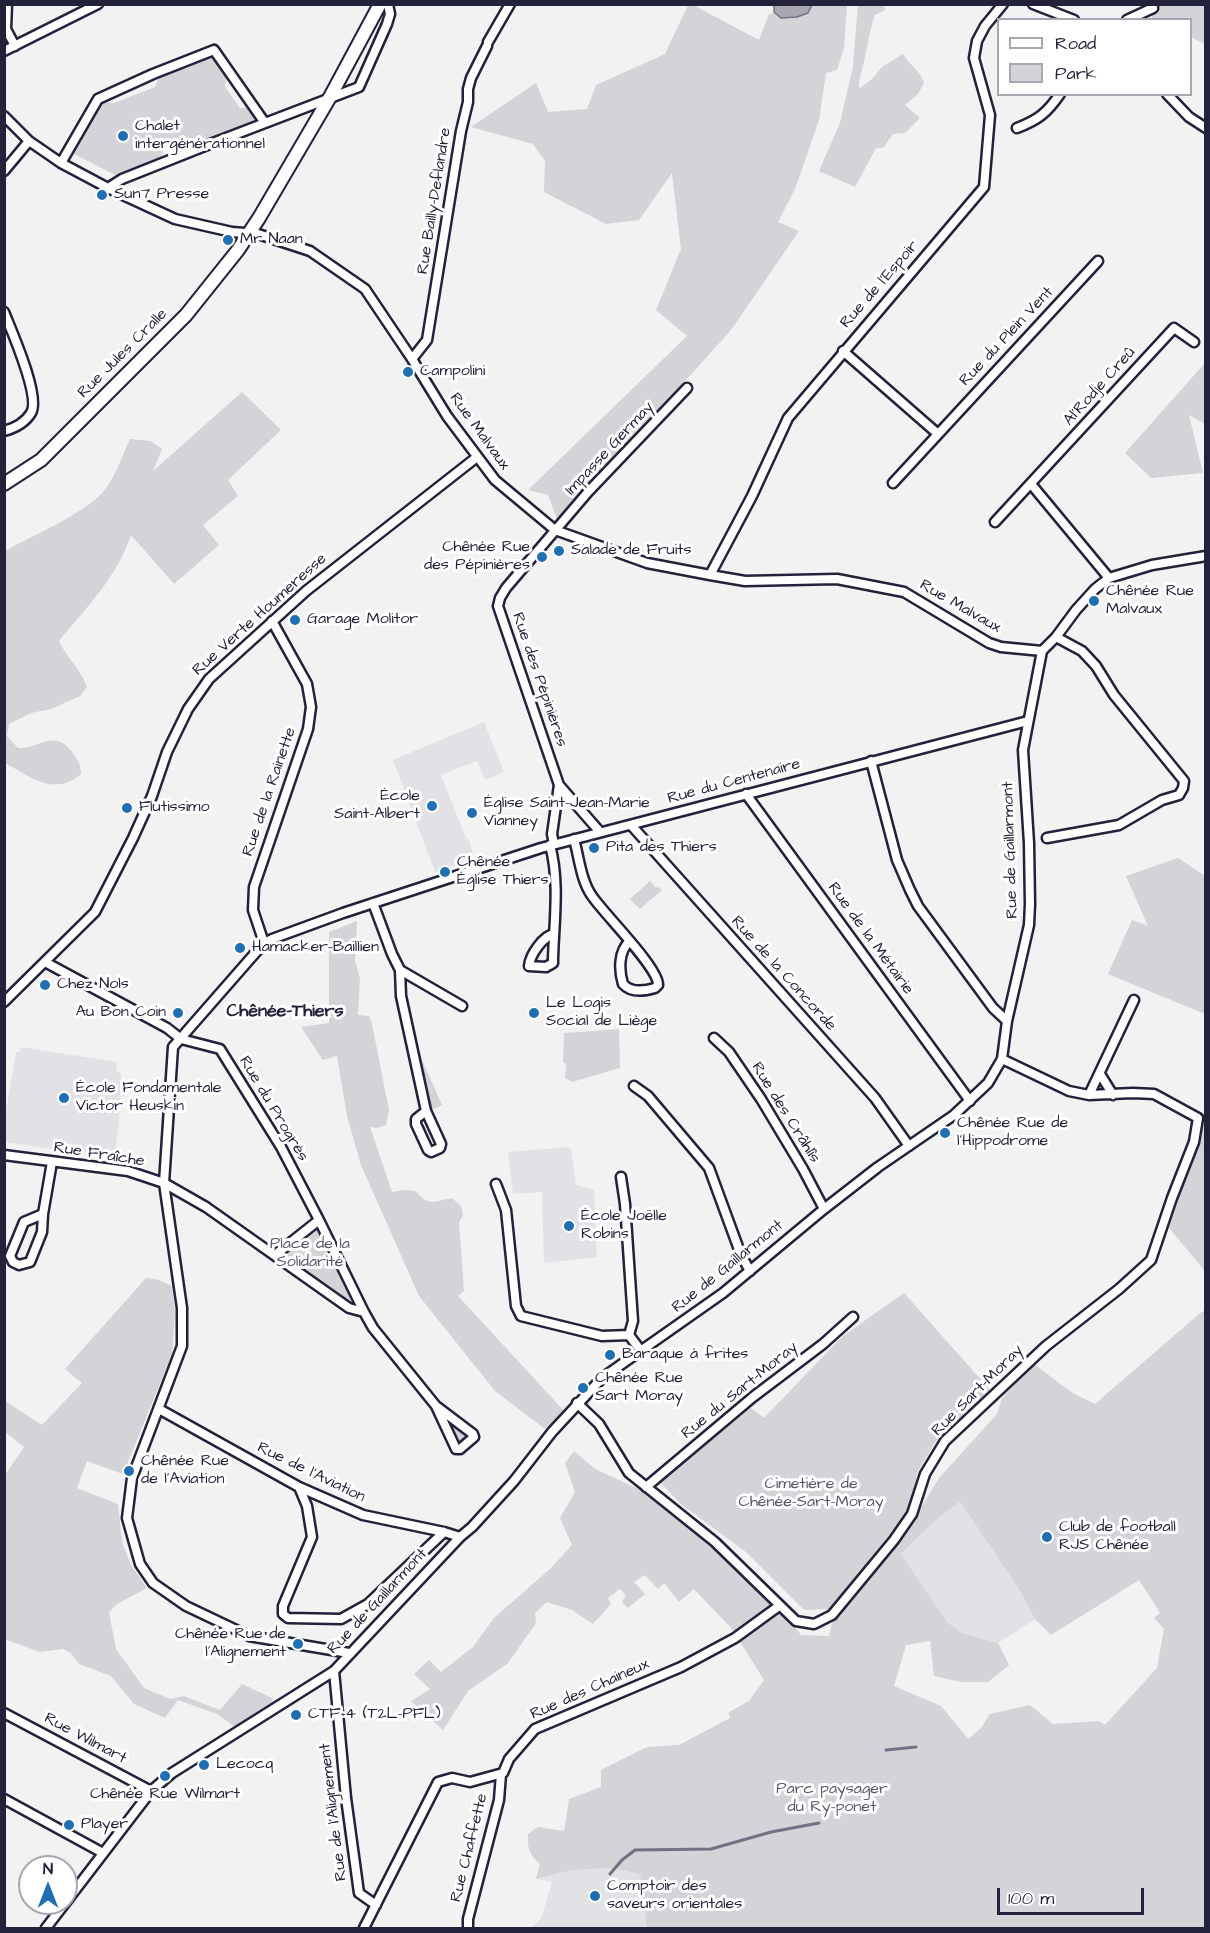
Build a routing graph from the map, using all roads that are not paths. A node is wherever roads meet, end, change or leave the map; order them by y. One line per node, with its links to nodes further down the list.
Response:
1 (7, 4): 11 (street)
2 (380, 4): 15 (street, Rue Jules Cralle)
3 (388, 4): 15 (street)
4 (510, 4): 29 (street, Rue Bailly-Deflandre)
5 (1003, 4): 28 (street, Rue de l'Espoir)
6 (1033, 4): 9 (street)
7 (92, 6): 11 (street)
8 (1153, 8): 10 (street)
9 (1069, 18)
10 (1131, 18)
11 (15, 46): 12 (street)
12 (4, 51)
13 (1059, 96): 18 (street)
14 (1169, 96): 19 (street)
15 (330, 97): 17 (street); 24 (street, Rue Jules Cralle)
16 (4, 116): 20 (street, Rue Malvaux)
17 (266, 123): 21 (street); 23 (street)
18 (1017, 128)
19 (1206, 128)
20 (29, 141): 21 (street, Rue Malvaux); 22 (street)
21 (61, 163): 23 (street, Rue Malvaux)
22 (4, 171)
23 (108, 188): 24 (street, Rue Malvaux)
24 (249, 233): 29 (street, Rue Malvaux); 35 (street, Rue Jules Cralle)
25 (1098, 261): 32 (street, Rue du Plein Vent)
26 (4, 312): 31 (street)
27 (1194, 342): 36 (street, Al'Rodje Creû)
28 (843, 351): 32 (street); 40 (street, Rue de l'Espoir)
29 (412, 359): 33 (street, Rue Malvaux)
30 (687, 388): 38 (street, Impasse Germay)
31 (4, 431)
32 (938, 434): 34 (street, Rue du Plein Vent)
33 (477, 457): 38 (street, Rue Malvaux); 42 (street, Rue Verte Houmeresse)
34 (893, 483)
35 (4, 484)
36 (1031, 484): 37 (street, Al'Rodje Creû); 41 (street)
37 (995, 522)
38 (555, 530): 40 (street, Rue Malvaux); 47 (street, Rue des Pépinières)
39 (1206, 556): 41 (street)
40 (710, 575): 44 (street, Rue Malvaux)
41 (1109, 578): 43 (street)
42 (272, 621): 57 (street, Rue de la Rainette); 58 (street, Rue Verte Houmeresse)
43 (1056, 637): 44 (street); 51 (street)
44 (1042, 651): 45 (street, Rue de Gaillarmont)
45 (1028, 721): 46 (street, Rue du Centenaire); 63 (street, Rue de Gaillarmont)
46 (871, 761): 48 (street, Rue du Centenaire); 63 (street)
47 (559, 785): 50 (street, Rue des Pépinières); 53 (street, Rue des Pépinières)
48 (746, 794): 49 (street, Rue du Centenaire); 71 (street, Rue de la Métairie)
49 (631, 825): 50 (street, Rue du Centenaire); 73 (street, Rue de la Concorde)
50 (600, 832): 52 (street, Rue du Centenaire)
51 (1047, 838)
52 (574, 839): 53 (street, Rue du Centenaire); 56 (street)
53 (552, 845): 54 (street, Rue du Centenaire); 55 (street, Rue des Pépinières)
54 (374, 903): 57 (street, Rue du Centenaire); 59 (street)
55 (554, 934)
56 (630, 941): 56 (street)
57 (264, 943): 65 (street, Rue du Centenaire)
58 (45, 962): 61 (street, Rue Verte Houmeresse); 65 (street, Rue du Progrès)
59 (400, 970): 62 (street); 72 (street)
60 (1134, 1000): 67 (street)
61 (4, 1002)
62 (462, 1005)
63 (1007, 1021): 66 (street, Rue de Gaillarmont)
64 (714, 1038): 79 (street, Rue des Crâhlîs)
65 (181, 1039): 77 (street); 81 (street, Rue du Progrès)
66 (1002, 1059): 69 (street); 71 (street, Rue de Gaillarmont)
67 (1100, 1074): 69 (street); 70 (street)
68 (634, 1086): 83 (street)
69 (1089, 1095): 70 (street)
70 (1113, 1095): 95 (street, Rue Sart-Moray)
71 (970, 1101): 73 (street, Rue de Gaillarmont)
72 (426, 1111)
73 (909, 1146): 79 (street, Rue de Gaillarmont)
74 (4, 1155): 75 (street, Rue Fraîche)
75 (52, 1162): 77 (street, Rue Fraîche); 80 (street)
76 (621, 1177): 86 (street)
77 (164, 1183): 82 (street, Rue Fraîche); 90 (street)
78 (496, 1184): 86 (street)
79 (824, 1209): 83 (street, Rue de Gaillarmont)
80 (43, 1214): 80 (street)
81 (318, 1220): 82 (street); 84 (street)
82 (275, 1255): 84 (street)
83 (750, 1271): 87 (street, Rue de Gaillarmont)
84 (364, 1312): 89 (street)
85 (852, 1317): 92 (street, Rue du Sart-Moray)
86 (629, 1335): 87 (street)
87 (641, 1351): 88 (street, Rue de Gaillarmont)
88 (577, 1403): 92 (street, Rue Sart-Moray); 94 (street, Rue de Gaillarmont)
89 (436, 1406): 89 (street)
90 (159, 1409): 91 (street, Rue de l'Aviation); 96 (street)
91 (298, 1487): 93 (street, Rue de l'Aviation); 93 (street)
92 (646, 1487): 95 (street, Rue Sart-Moray)
93 (444, 1532): 94 (street, Rue de l'Aviation)
94 (460, 1537): 96 (street, Rue de Gaillarmont)
95 (777, 1608): 99 (street, Rue des Chaineux)
96 (349, 1653): 97 (street, Rue de Gaillarmont)
97 (334, 1671): 100 (street, Rue de Gaillarmont); 103 (street, Rue de l'Alignement)
98 (4, 1713): 100 (street, Rue Wilmart)
99 (501, 1774): 103 (street); 106 (street, Rue Chaffette)
100 (152, 1791): 102 (street, Rue de Gaillarmont)
101 (4, 1799): 102 (street)
102 (103, 1853): 104 (street, Rue de Gaillarmont)
103 (376, 1905): 105 (street)
104 (46, 1929)
105 (364, 1929)
106 (468, 1929)

